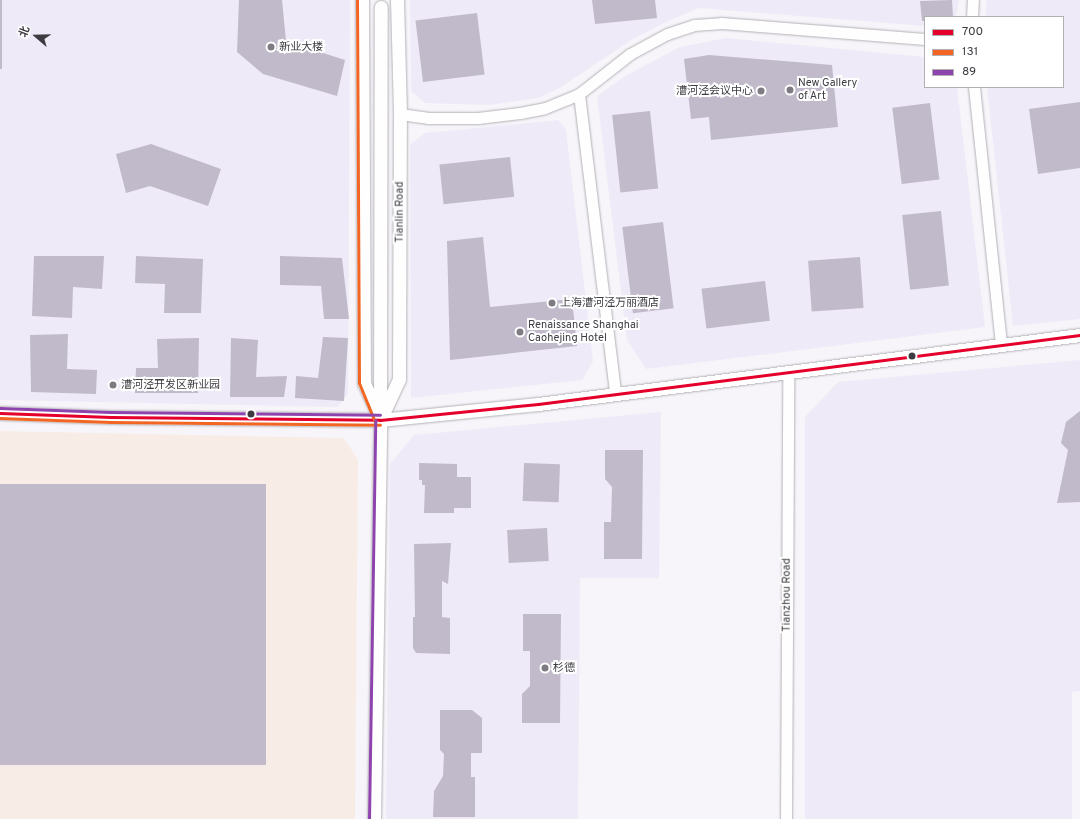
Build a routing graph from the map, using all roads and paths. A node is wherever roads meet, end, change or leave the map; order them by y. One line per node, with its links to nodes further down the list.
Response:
1 (362, 0): 15 (street, Tianlin Road)
2 (397, 0): 9 (street, Tianlin Road)
3 (973, 0): 5 (street)
4 (380, 7): 15 (street, Tianlin Road)
5 (972, 16)
6 (924, 39): 8 (street)
7 (974, 88): 11 (street)
8 (579, 94): 9 (street); 13 (street)
9 (400, 114): 15 (street, Tianlin Road)
10 (1080, 335): 11 (street)
11 (1001, 345): 12 (street)
12 (788, 372): 13 (street); 17 (street, Tianzhou Road)
13 (615, 392): 15 (street)
14 (0, 413): 15 (street)
15 (380, 420): 16 (street, Tianlin Road)
16 (374, 819)
17 (786, 819)

